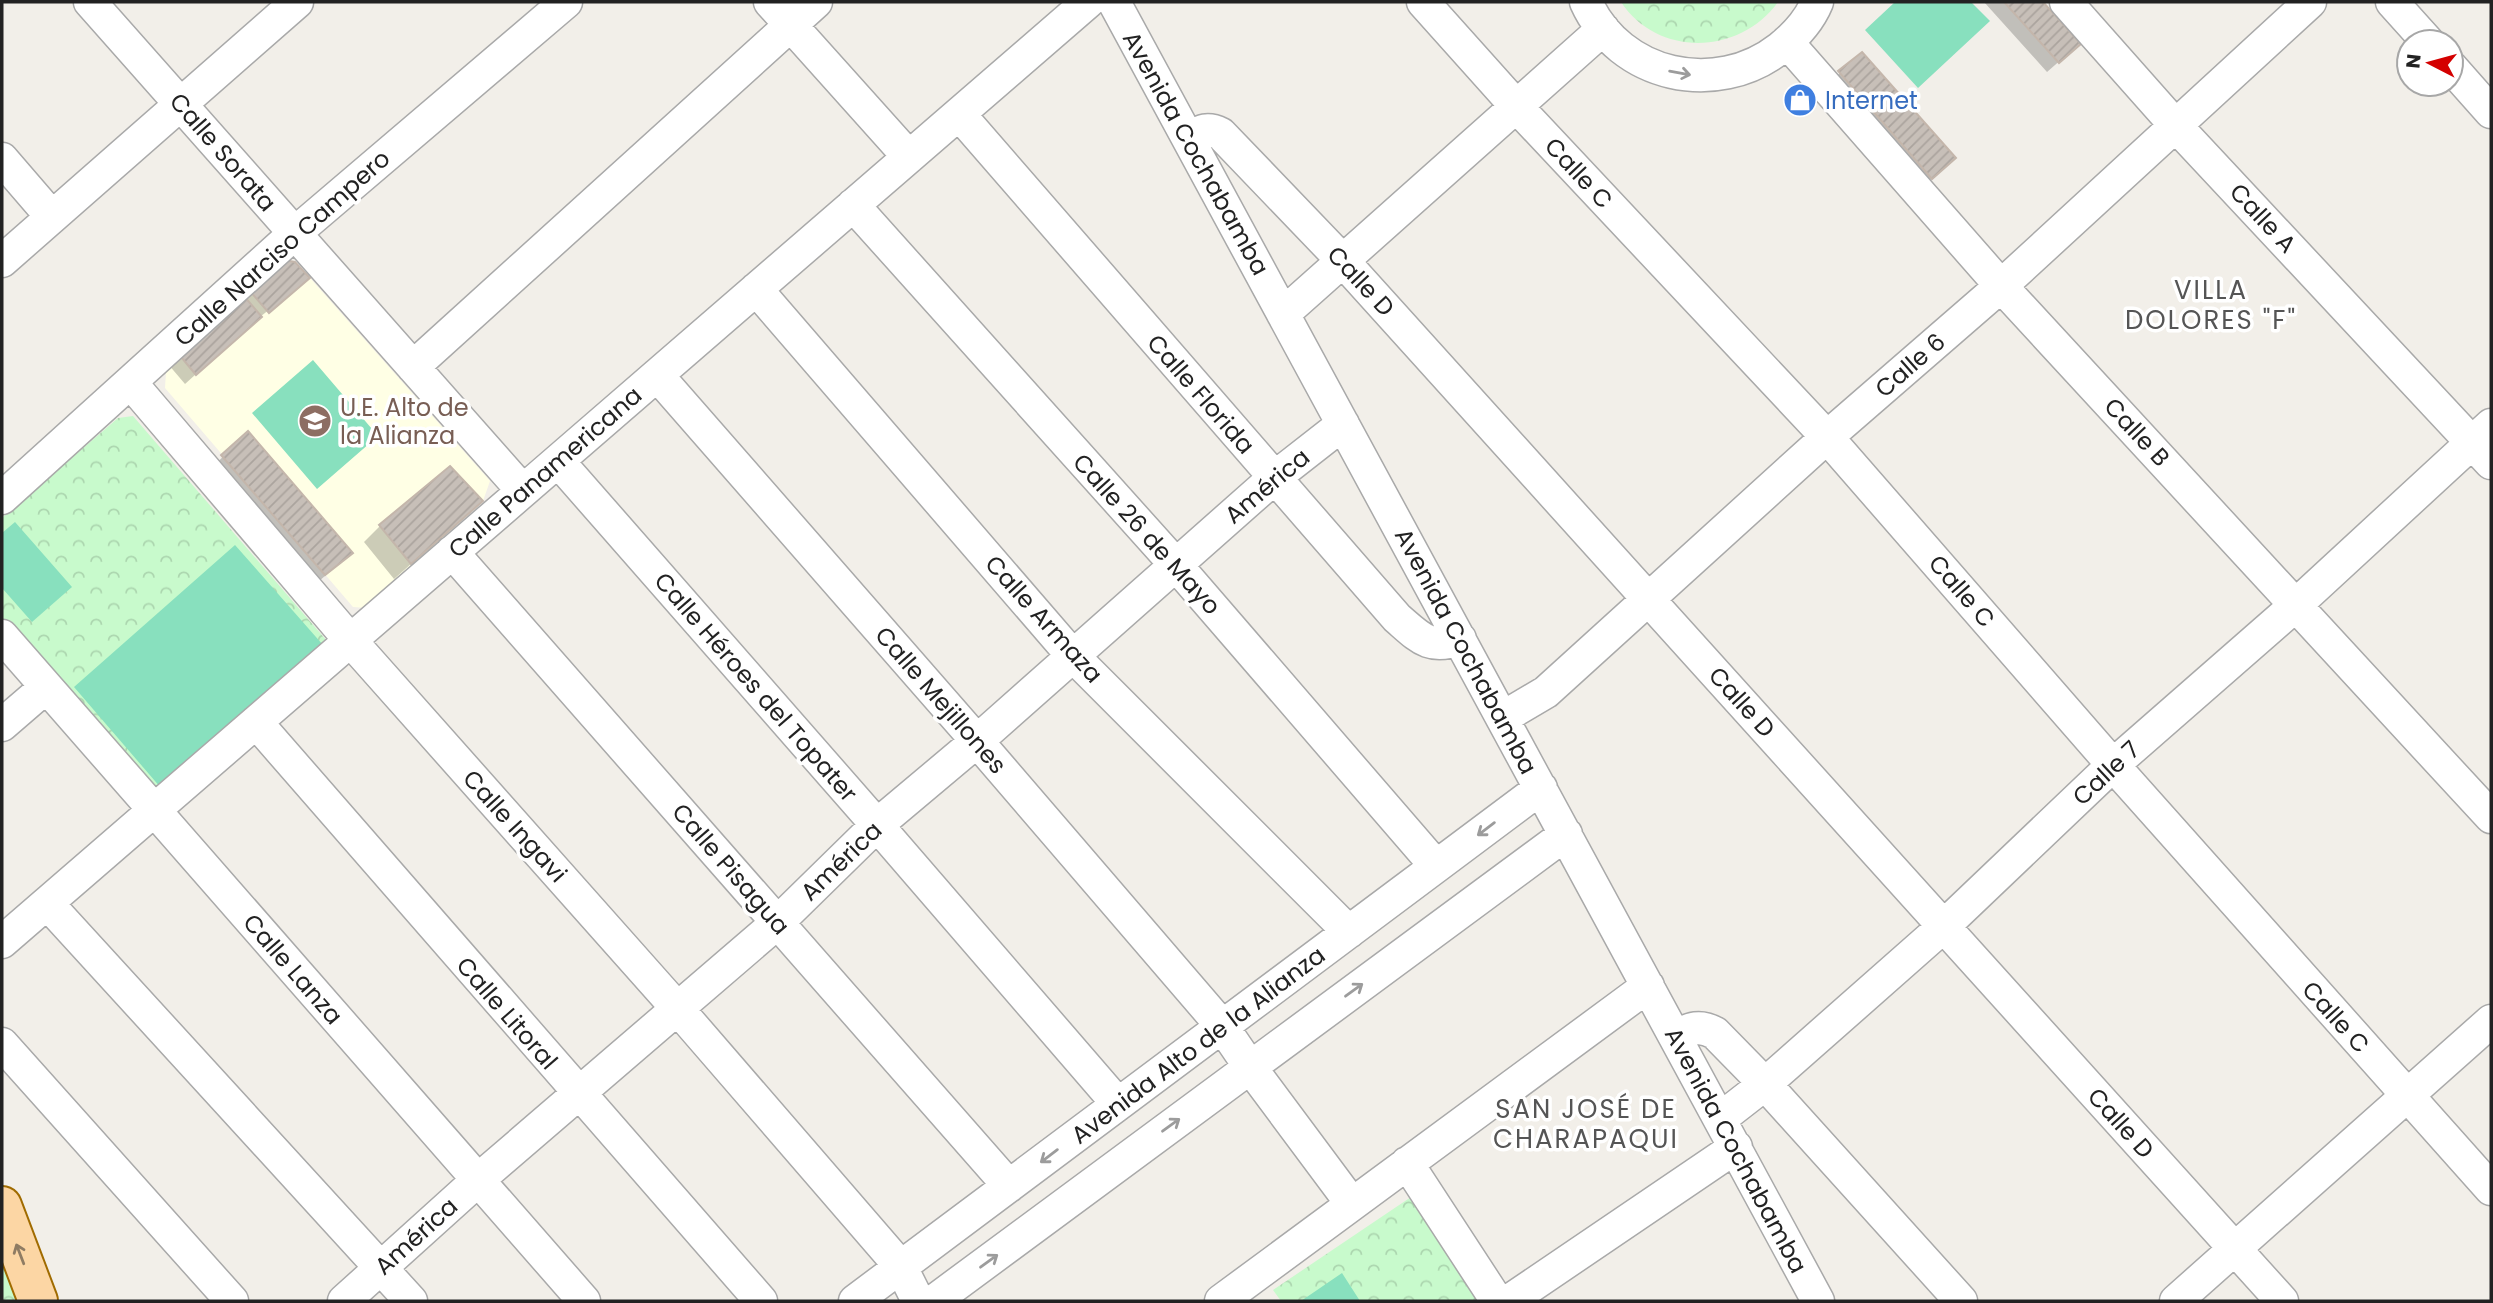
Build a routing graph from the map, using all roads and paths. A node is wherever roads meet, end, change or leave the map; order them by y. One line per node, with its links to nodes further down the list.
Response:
1 (90, 2): 19 (street, Calle Sorata)
2 (297, 2): 19 (street)
3 (566, 2): 29 (street, Calle Narciso Campero)
4 (770, 2): 14 (street)
5 (816, 2): 14 (street)
6 (1088, 2): 22 (street, Calle Panamericana)
7 (1114, 2): 24 (street, Avenida Cochabamba)
8 (1423, 2): 20 (street, Calle C)
9 (1586, 2): 16 (street)
10 (1817, 2): 17 (street)
11 (2066, 2): 23 (street, Calle A)
12 (2310, 2): 23 (street, Calle 6)
13 (2405, 6): 15 (street)
14 (791, 25): 25 (street); 35 (street)
15 (2419, 28)
16 (1602, 29): 17 (street, one-way to 17); 20 (street)
17 (1787, 43): 32 (street, Calle B)
18 (2465, 83): 21 (street)
19 (181, 104): 28 (street); 29 (street, Calle Sorata)
20 (1517, 107): 31 (street); 39 (street, Calle C)
21 (2491, 112)
22 (959, 114): 25 (street, Calle Panamericana); 42 (street, Calle Florida)
23 (2176, 126): 32 (street, Calle 6); 40 (street, Calle A)
24 (1188, 138): 31 (street, Calle D); 34 (street, Avenida Cochabamba)
25 (909, 157): 27 (street, Calle Panamericana)
26 (2, 159): 28 (street)
27 (853, 205): 33 (street, Calle Panamericana); 46 (street, Calle 26 de Mayo)
28 (52, 217): 30 (street)
29 (295, 233): 35 (street, Calle Sorata); 37 (street, Calle Narciso Campero)
30 (2, 261)
31 (1343, 261): 34 (street); 47 (street, Calle D)
32 (2001, 286): 39 (street, Calle 6); 48 (street, Calle B)
33 (756, 289): 36 (street, Calle Panamericana); 52 (street, Calle Armaza)
34 (1283, 314): 38 (street, Avenida Cochabamba)
35 (413, 367): 43 (street, Calle Sorata)
36 (657, 375): 41 (street, Calle Panamericana); 57 (street, Calle Mejillones)
37 (131, 383): 44 (street, Calle Narciso Campero); 51 (street, Calle Ingavi)
38 (1343, 424): 42 (street, América); 50 (street, Avenida Cochabamba)
39 (1827, 437): 47 (street, Calle 6); 58 (street, Calle C)
40 (2485, 444): 48 (street, Calle 7)
41 (558, 461): 43 (street, Calle Panamericana); 62 (street, Calle Héroes del Topater)
42 (1274, 478): 46 (street, América); 50 (street, Calle Florida)
43 (523, 491): 45 (street, Calle Panamericana)
44 (2, 498)
45 (452, 552): 51 (street, Calle Panamericana); 66 (street, Calle Pisagua)
46 (1176, 565): 52 (street, América); 64 (street, Calle 26 de Mayo)
47 (1649, 599): 54 (street, Calle 6); 67 (street, Calle D)
48 (2297, 604): 58 (street, Calle 7); 61 (street, Calle B)
49 (2, 636): 53 (street, Calle Lanza)
50 (1460, 639): 54 (street, Avenida Cochabamba)
51 (350, 640): 55 (street, Calle Panamericana); 71 (street, Calle Ingavi)
52 (1072, 654): 57 (street, América); 68 (street, Calle Armaza)
53 (46, 687): 56 (street); 60 (street, Calle Lanza)
54 (1502, 718): 59 (street, Avenida Cochabamba)
55 (256, 722): 60 (street, Calle Panamericana); 78 (street, Calle Litoral)
56 (2, 725)
57 (977, 741): 62 (street, América); 73 (street, Calle Mejillones)
58 (2113, 765): 67 (street, Calle 7); 79 (street, Calle C)
59 (1541, 788): 63 (street, Avenida Cochabamba); 64 (street, Avenida Alto de la Alianza, one-way to 64)
60 (154, 810): 65 (street, Calle Panamericana); 84 (street, Calle Lanza)
61 (2491, 817)
62 (877, 825): 66 (street, América); 80 (street, Calle Héroes del Topater)
63 (1566, 834): 70 (street, Avenida Cochabamba); 76 (street, Avenida Alto de la Alianza, one-way to 63)
64 (1436, 866): 68 (street, Avenida Alto de la Alianza)
65 (47, 903): 69 (street, Calle Panamericana); 90 (street)
66 (778, 922): 71 (street, América); 85 (street, Calle Pisagua)
67 (1944, 926): 77 (street, Calle 7); 89 (street, Calle D)
68 (1349, 932): 73 (street, Avenida Alto de la Alianza)
69 (2, 942)
70 (1648, 986): 74 (street, Avenida Cochabamba); 83 (street)
71 (677, 1008): 78 (street, América); 91 (street, Calle Ingavi)
72 (2491, 1021): 79 (street)
73 (1222, 1026): 76 (street, Calle Mejillones); 80 (street, Avenida Alto de la Alianza)
74 (1675, 1036): 77 (street); 81 (street, Avenida Cochabamba)
75 (2, 1044): 94 (street)
76 (1250, 1067): 87 (street, Calle Mejillones); 101 (street, Avenida Alto de la Alianza, one-way to 76)
77 (1765, 1084): 81 (street, Calle 7); 105 (street)
78 (577, 1093): 84 (street, América); 98 (street, Calle Litoral)
79 (2406, 1096): 86 (street, Calle C); 89 (street)
80 (1118, 1104): 85 (street, Avenida Alto de la Alianza, one-way to 85)
81 (1720, 1119): 82 (street, Avenida Cochabamba)
82 (1736, 1147): 103 (street); 104 (street, Avenida Cochabamba)
83 (1407, 1163): 87 (street); 102 (street)
84 (478, 1180): 90 (street, América); 97 (street, Calle Lanza)
85 (1009, 1186): 91 (street, Avenida Alto de la Alianza)
86 (2491, 1189)
87 (1352, 1204): 92 (street)
88 (2, 1206): 93 (main road, one-way to 88)
89 (2234, 1249): 106 (street); 107 (street, Calle D)
90 (382, 1267): 95 (street, América); 96 (street)
91 (901, 1267): 99 (street, Avenida Alto de la Alianza); 100 (street, Calle Ingavi)
92 (1239, 1296)
93 (38, 1301)
94 (232, 1301)
95 (344, 1301)
96 (411, 1301)
97 (584, 1301)
98 (761, 1301)
99 (856, 1301)
100 (918, 1301)
101 (934, 1301)
102 (1497, 1301)
103 (1509, 1301)
104 (1818, 1301)
105 (1961, 1301)
106 (2176, 1301)
107 (2282, 1301)

